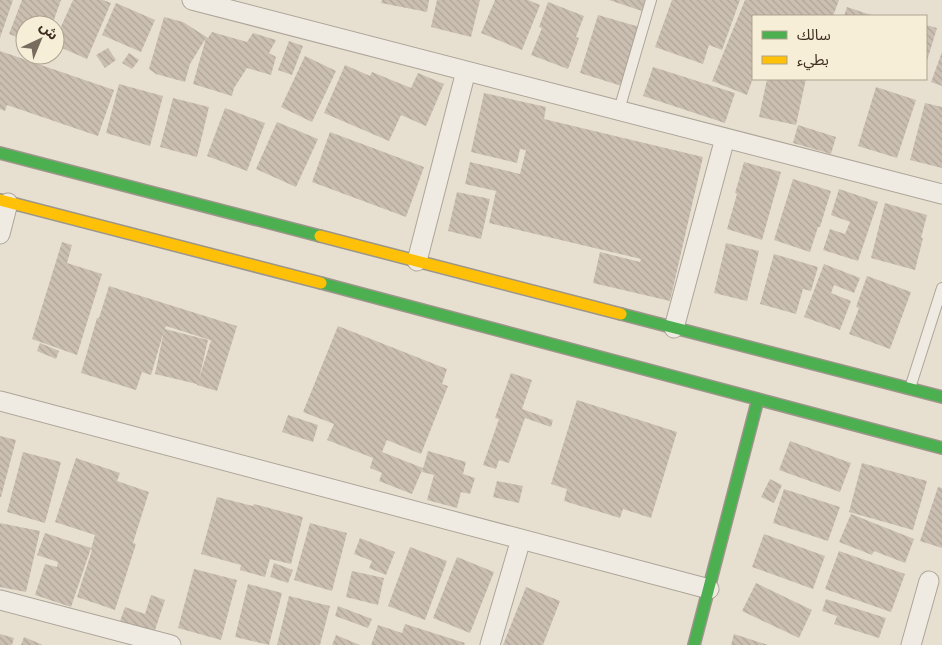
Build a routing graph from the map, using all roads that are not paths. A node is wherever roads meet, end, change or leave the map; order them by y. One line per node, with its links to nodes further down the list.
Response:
1 (192, 0): 3 (street)
2 (651, 0): 5 (lane)
3 (244, 6): 4 (street)
4 (466, 71): 5 (street); 11 (street)
5 (619, 110): 6 (street)
6 (725, 138): 8 (street); 13 (street)
7 (0, 153): 11 (street)
8 (942, 194)
9 (4, 202): 10 (street); 16 (street)
10 (0, 234)
11 (417, 261): 13 (street)
12 (942, 288): 14 (lane)
13 (674, 328): 14 (street)
14 (910, 389): 15 (street)
15 (942, 397)
16 (758, 399): 18 (street); 21 (street)
17 (0, 401): 19 (street)
18 (942, 448)
19 (521, 539): 21 (street); 24 (street)
20 (929, 580): 26 (street)
21 (709, 589): 25 (street)
22 (0, 600): 23 (street)
23 (171, 645)
24 (490, 645)
25 (694, 645)
26 (911, 645)

